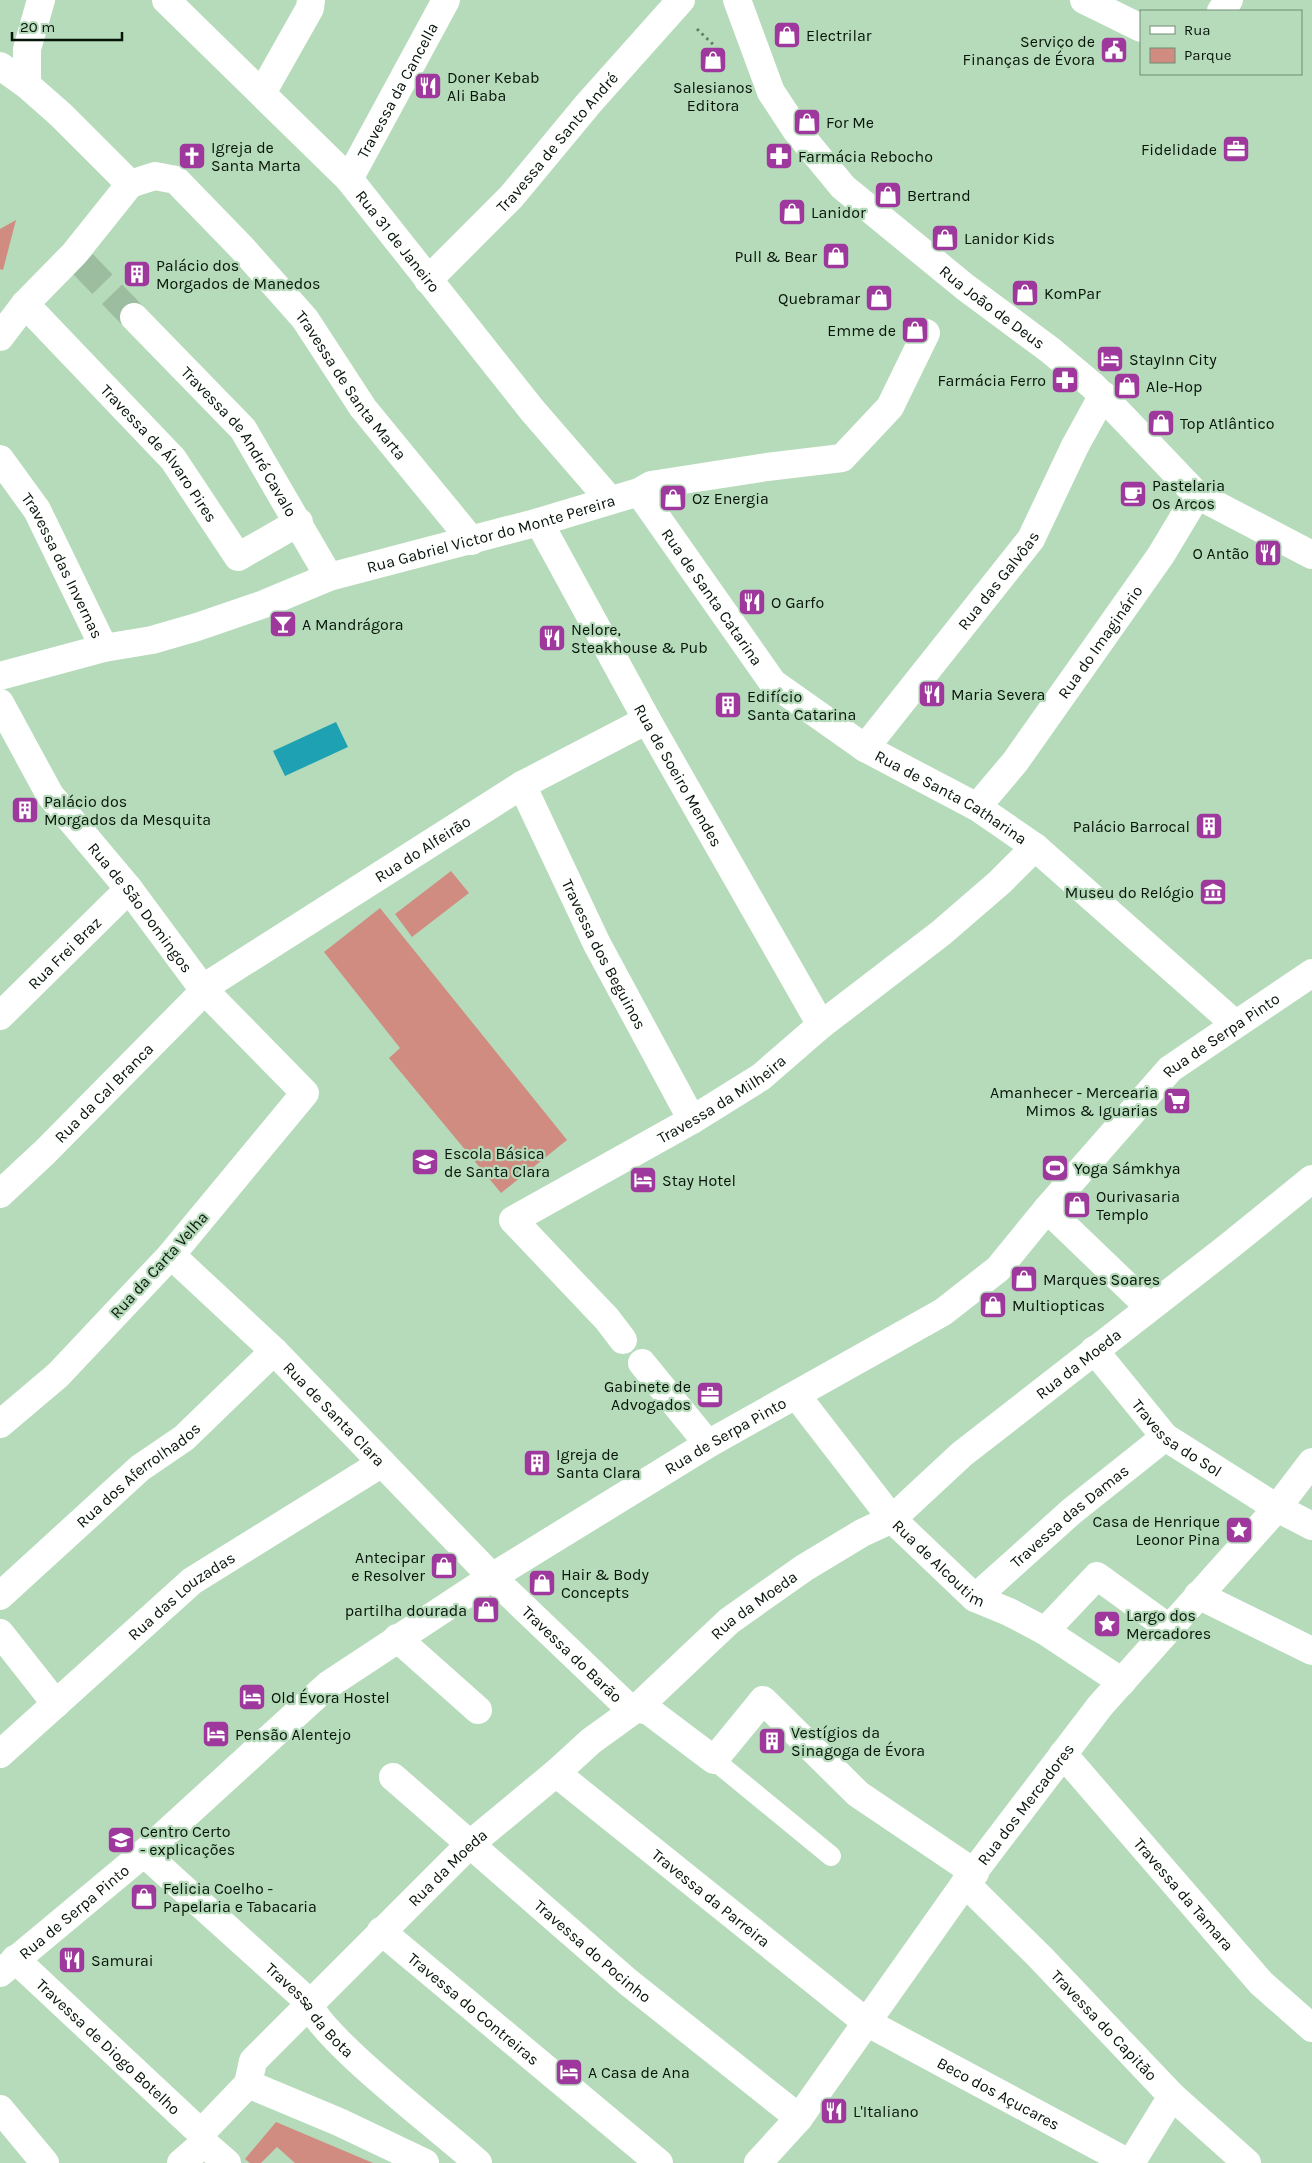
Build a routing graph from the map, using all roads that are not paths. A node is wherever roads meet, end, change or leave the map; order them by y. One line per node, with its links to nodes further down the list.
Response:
1 (41, 0): 10 (street)
2 (166, 0): 11 (street, Rua 31 de Janeiro)
3 (311, 0): 11 (street)
4 (446, 0): 12 (street, Travessa da Cancella)
5 (737, 0): 19 (street, Rua João de Deus)
6 (1084, 0): 8 (street)
7 (678, 4): 14 (street, Travessa de Santo André)
8 (1140, 28)
9 (0, 66): 10 (street)
10 (27, 85): 13 (street)
11 (262, 93): 12 (street, Rua 31 de Janeiro)
12 (349, 179): 14 (street, Rua 31 de Janeiro)
13 (130, 184): 15 (street); 26 (street, Travessa de Santa Marta)
14 (428, 280): 23 (street, Rua 31 de Janeiro)
15 (25, 304): 18 (street); 24 (street, Travessa de Álvaro Pires)
16 (134, 317): 24 (street, Travessa de André Cavalo)
17 (926, 333): 21 (street, Rua Gabriel Victor do Monte Pereira)
18 (0, 337)
19 (1103, 396): 22 (street, Rua João de Deus); 33 (street, Rua das Galvôas)
20 (0, 459): 29 (street, Travessa das Invernas)
21 (639, 492): 23 (street, Rua Gabriel Victor do Monte Pereira); 33 (street, Rua de Santa Catarina)
22 (1196, 495): 27 (street, Rua João de Deus); 35 (street, Rua do Imaginário)
23 (609, 500): 25 (street, Rua Gabriel Victor do Monte Pereira)
24 (299, 522): 28 (street, Travessa de André Cavalo)
25 (539, 522): 26 (street, Rua Gabriel Victor do Monte Pereira); 32 (street, Rua de Soeiro Mendes)
26 (472, 541): 28 (street, Rua Gabriel Victor do Monte Pereira)
27 (1312, 555)
28 (329, 577): 29 (street, Rua Gabriel Victor do Monte Pereira)
29 (104, 648): 30 (street, Rua Gabriel Victor do Monte Pereira)
30 (0, 676)
31 (0, 703): 37 (street, Rua de São Domingos)
32 (647, 720): 34 (street, Rua do Alfeirão); 42 (street, Rua de Soeiro Mendes)
33 (865, 748): 35 (street, Rua de Santa Catharina)
34 (522, 785): 39 (street, Rua do Alfeirão); 44 (street, Travessa dos Beguinos)
35 (977, 807): 36 (street, Rua de Santa Catharina)
36 (1035, 847): 41 (street, Rua de Santa Catharina); 42 (street, Travessa da Milheira)
37 (129, 890): 39 (street, Rua de São Domingos); 40 (street, Rua Frei Braz)
38 (1312, 973): 41 (street, Rua de Serpa Pinto)
39 (203, 989): 43 (street, Rua de São Domingos); 46 (street, Rua da Cal Branca)
40 (0, 1016)
41 (1235, 1024): 47 (street, Rua de Serpa Pinto)
42 (821, 1025): 44 (street, Travessa da Milheira)
43 (305, 1093): 48 (street, Rua da Carta Velha)
44 (692, 1120): 50 (street, Travessa da Milheira)
45 (1312, 1179): 49 (street, Rua da Moeda)
46 (0, 1194)
47 (1047, 1209): 49 (street); 54 (street, Rua de Serpa Pinto)
48 (170, 1254): 52 (street, Rua de Santa Clara); 55 (street, Rua da Carta Velha)
49 (1149, 1307): 51 (street, Rua da Moeda)
50 (624, 1340)
51 (1094, 1350): 56 (street, Travessa do Sol); 61 (street, Rua da Moeda)
52 (274, 1351): 59 (street, Rua de Santa Clara); 65 (street, Rua dos Aferrolhados)
53 (642, 1363): 57 (street)
54 (797, 1396): 57 (street, Rua de Serpa Pinto); 61 (street, Rua de Alcoutim)
55 (0, 1424)
56 (1165, 1438): 60 (street, Travessa do Sol); 66 (street, Travessa das Damas)
57 (708, 1444): 63 (street, Rua de Serpa Pinto)
58 (1312, 1462): 60 (street, Rua dos Mercadores)
59 (382, 1463): 63 (street, Rua de Santa Clara); 73 (street, Rua das Louzadas)
60 (1278, 1508): 62 (street, Travessa do Sol); 64 (street, Rua dos Mercadores)
61 (892, 1519): 66 (street, Rua de Alcoutim); 74 (street, Rua da Moeda)
62 (1312, 1526)
63 (492, 1577): 70 (street, Rua de Serpa Pinto); 74 (street, Travessa do Barão)
64 (1198, 1595): 67 (street, Rua dos Mercadores); 71 (street)
65 (0, 1596)
66 (975, 1598): 68 (street, Rua de Alcoutim)
67 (1169, 1628): 68 (street); 72 (street, Rua dos Mercadores)
68 (1045, 1631): 72 (street, Rua de Alcoutim)
69 (0, 1633): 73 (street)
70 (397, 1638): 75 (street); 82 (street, Rua de Serpa Pinto)
71 (1312, 1651)
72 (1122, 1682): 77 (street, Rua dos Mercadores)
73 (56, 1704): 76 (street, Rua das Louzadas)
74 (638, 1708): 78 (street, Travessa do Barão); 79 (street, Rua da Moeda)
75 (478, 1710)
76 (0, 1754)
77 (1063, 1754): 84 (street, Rua dos Mercadores); 89 (street, Travessa da Tamara)
78 (714, 1760): 83 (lane); 84 (street)
79 (556, 1773): 81 (street, Rua da Moeda); 88 (street, Travessa da Parreira)
80 (393, 1777): 81 (street, Travessa do Pocinho)
81 (469, 1845): 85 (street, Rua da Moeda); 93 (street, Travessa do Pocinho)
82 (144, 1853): 86 (street, Rua de Serpa Pinto); 87 (street, Travessa da Bota)
83 (831, 1856)
84 (970, 1878): 88 (street, Rua dos Mercadores); 91 (street, Travessa do Capitão)
85 (381, 1931): 87 (street, Rua da Moeda); 100 (street, Travessa do Contreiras)
86 (8, 1966): 94 (street, Travessa de Diogo Botelho)
87 (309, 2002): 90 (street, Rua da Moeda); 99 (street, Travessa da Bota)
88 (866, 2022): 93 (street, Rua dos Mercadores); 102 (street, Beco dos Açucares)
89 (1312, 2028)
90 (248, 2084): 94 (street); 98 (street)
91 (1172, 2096): 102 (street, Beco dos Açucares); 103 (street, Travessa do Capitão)
92 (0, 2109): 95 (street)
93 (799, 2118): 101 (street, Rua dos Mercadores)
94 (202, 2138): 96 (street); 97 (street, Travessa de Diogo Botelho)
95 (45, 2163)
96 (181, 2163)
97 (227, 2163)
98 (425, 2163)
99 (478, 2163)
100 (659, 2163)
101 (758, 2163)
102 (1130, 2163)
103 (1247, 2163)

